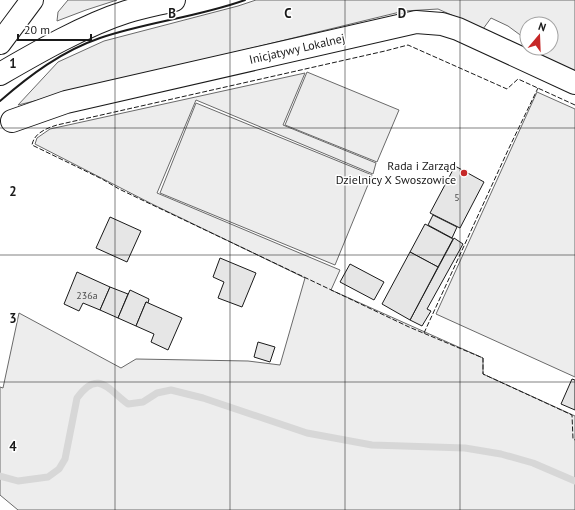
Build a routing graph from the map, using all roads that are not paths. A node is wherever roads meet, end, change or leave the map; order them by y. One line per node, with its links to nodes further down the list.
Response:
1 (32, 0): 3 (main road)
2 (174, 0): 4 (main road)
3 (0, 43)
4 (0, 74)
5 (575, 83): 6 (main road, Inicjatywy Lokalnej)
6 (12, 121)

